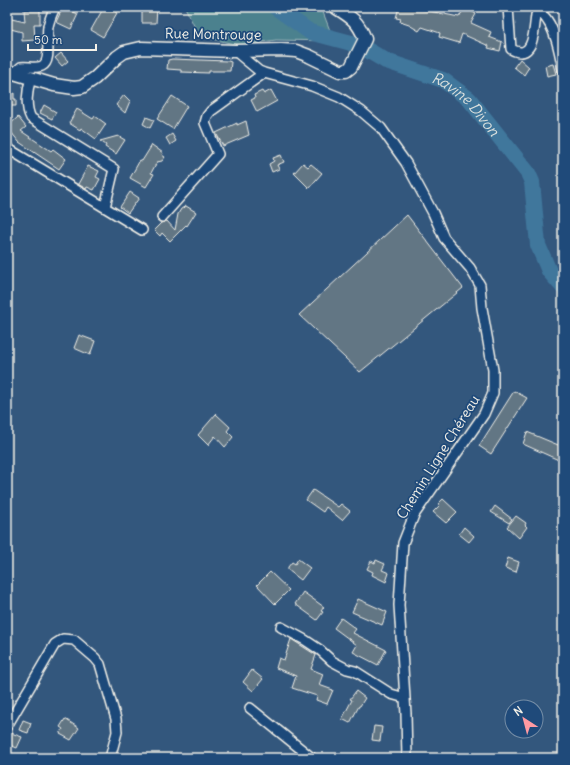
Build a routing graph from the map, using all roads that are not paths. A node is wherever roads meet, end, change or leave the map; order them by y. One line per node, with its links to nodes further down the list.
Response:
1 (55, 7): 6 (street)
2 (334, 7): 4 (main road, Rue Montrouge)
3 (508, 7): 5 (street)
4 (235, 51): 7 (street, Chemin Ligne Chéreau); 8 (main road, Rue Montrouge)
5 (563, 70)
6 (11, 72): 8 (main road, Rue Montrouge)
7 (264, 73): 11 (street); 14 (street, Chemin Ligne Chéreau)
8 (31, 78): 10 (street)
9 (7, 148): 10 (street)
10 (105, 207): 12 (street)
11 (162, 217)
12 (142, 230)
13 (281, 627): 14 (street)
14 (405, 698): 19 (street, Chemin Ligne Chéreau)
15 (250, 708): 18 (street)
16 (7, 726): 17 (street)
17 (110, 758)
18 (312, 758)
19 (407, 758)

